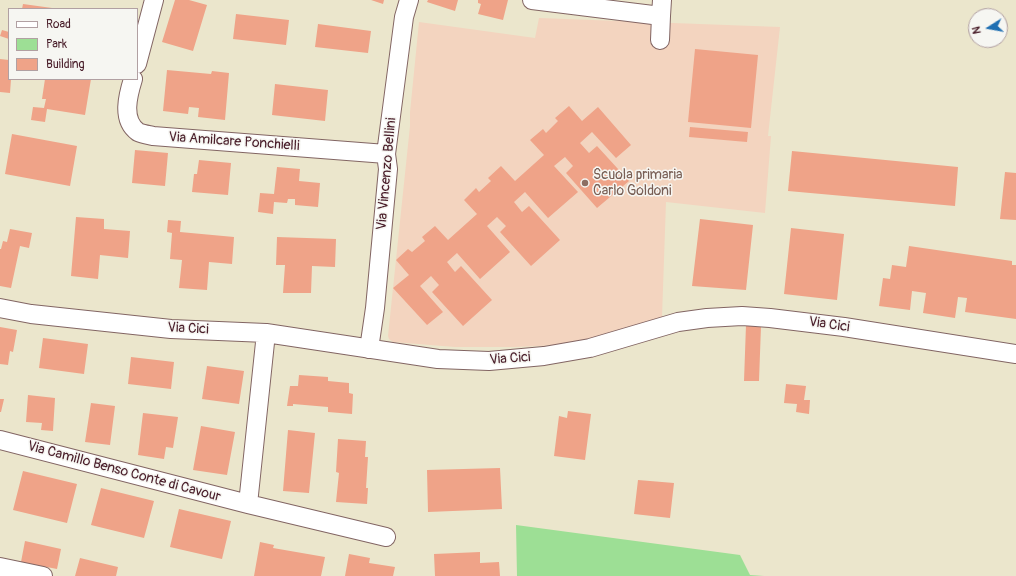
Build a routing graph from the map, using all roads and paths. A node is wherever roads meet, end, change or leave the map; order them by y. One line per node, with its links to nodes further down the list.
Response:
1 (154, 0): 6 (street)
2 (409, 0): 8 (street, Via Vincenzo Bellini)
3 (532, 0): 4 (street)
4 (662, 8): 5 (street)
5 (660, 40)
6 (138, 60)
7 (133, 80): 8 (street, Via Amilcare Ponchielli)
8 (386, 154): 11 (street, Via Vincenzo Bellini)
9 (0, 308): 10 (street, Via Cici)
10 (266, 333): 11 (street, Via Cici); 14 (street)
11 (369, 349): 12 (street, Via Cici)
12 (1016, 354)
13 (0, 440): 14 (street, Via Camillo Benso Conte di Cavour)
14 (248, 504): 15 (street, Via Camillo Benso Conte di Cavour)
15 (386, 537)
16 (0, 566): 17 (street)
17 (43, 576)

